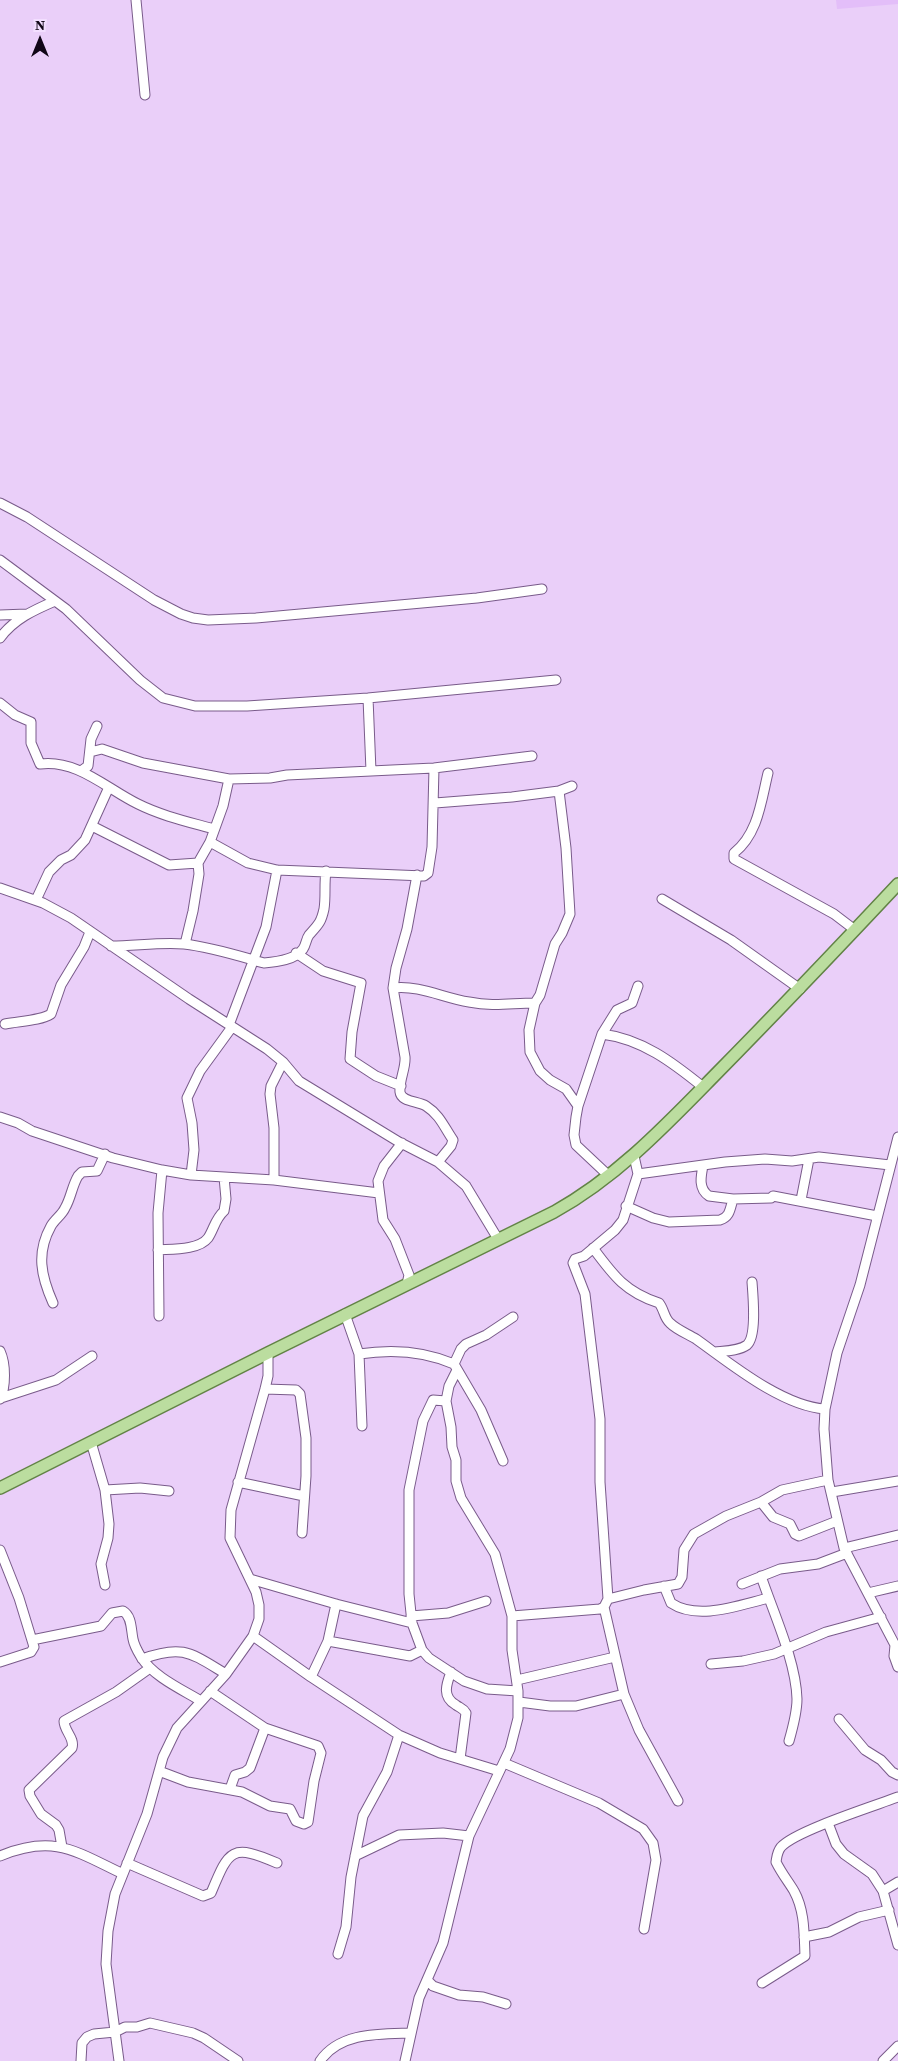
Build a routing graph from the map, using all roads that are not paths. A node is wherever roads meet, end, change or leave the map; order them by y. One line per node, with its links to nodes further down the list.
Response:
1 (136, 0): 2 (street)
2 (146, 95)
3 (0, 503): 5 (street)
4 (0, 560): 6 (street)
5 (542, 588)
6 (55, 601): 7 (street); 11 (street)
7 (27, 614): 8 (street); 9 (street)
8 (0, 615)
9 (0, 638)
10 (556, 680): 11 (street)
11 (368, 698): 18 (street)
12 (0, 703): 17 (street)
13 (98, 726): 14 (street)
14 (90, 752): 17 (street); 20 (street)
15 (532, 756): 16 (street)
16 (434, 768): 18 (street); 24 (street)
17 (82, 771): 22 (street)
18 (371, 771): 20 (street)
19 (768, 773): 36 (street)
20 (229, 779): 26 (street)
21 (572, 786): 23 (street)
22 (109, 788): 25 (street); 26 (street)
23 (559, 791): 24 (street); 45 (street)
24 (434, 803): 31 (street)
25 (92, 826): 28 (street); 35 (street)
26 (214, 829): 27 (street)
27 (210, 842): 28 (street); 29 (street)
28 (198, 863): 38 (street)
29 (277, 870): 30 (street); 41 (street)
30 (326, 871): 31 (street); 40 (street)
31 (416, 875): 43 (street)
32 (898, 884): 36 (main road)
33 (0, 888): 35 (street)
34 (662, 899): 44 (street)
35 (36, 900): 37 (street)
36 (855, 930): 44 (main road)
37 (90, 932): 39 (street); 46 (street)
38 (185, 944): 39 (street); 41 (street)
39 (110, 946): 47 (street)
40 (296, 953): 41 (street); 50 (street)
41 (253, 960): 47 (street)
42 (638, 986): 48 (street)
43 (393, 988): 45 (street); 50 (street)
44 (800, 989): 51 (main road)
45 (535, 1003): 52 (street)
46 (5, 1024)
47 (230, 1026): 49 (street); 64 (street)
48 (602, 1034): 51 (street); 52 (street)
49 (283, 1062): 55 (street); 67 (street)
50 (400, 1086): 59 (street)
51 (704, 1086): 57 (main road)
52 (578, 1106): 66 (street)
53 (0, 1116): 56 (street)
54 (898, 1137): 60 (street)
55 (402, 1143): 59 (street); 68 (street)
56 (105, 1154): 62 (street); 78 (street)
57 (634, 1156): 63 (street); 66 (main road)
58 (809, 1159): 60 (street); 61 (street); 70 (street)
59 (438, 1162): 73 (street)
60 (890, 1165): 72 (street)
61 (703, 1166): 63 (street); 69 (street)
62 (162, 1170): 64 (street); 75 (street)
63 (638, 1174): 71 (street)
64 (191, 1175): 65 (street)
65 (224, 1176): 67 (street); 75 (street)
66 (609, 1176): 73 (main road)
67 (274, 1180): 68 (street)
68 (379, 1193): 77 (street)
69 (733, 1199): 70 (street); 71 (street)
70 (801, 1200): 72 (street)
71 (626, 1206): 74 (street)
72 (877, 1216): 91 (street)
73 (498, 1239): 77 (main road)
74 (593, 1248): 83 (street); 118 (street)
75 (158, 1250): 80 (street)
76 (752, 1282): 83 (street)
77 (407, 1284): 79 (main road)
78 (53, 1303)
79 (345, 1314): 84 (main road); 85 (street)
80 (160, 1316)
81 (513, 1317): 87 (street)
82 (0, 1352): 89 (street)
83 (715, 1352): 91 (street)
84 (268, 1353): 88 (street); 93 (main road)
85 (359, 1354): 87 (street); 92 (street)
86 (92, 1356): 89 (street)
87 (456, 1367): 90 (street); 94 (street)
88 (265, 1389): 97 (street); 102 (street)
89 (1, 1399)
90 (446, 1402): 120 (street); 122 (street)
91 (825, 1409): 95 (street)
92 (362, 1426)
93 (91, 1442): 98 (main road); 99 (street)
94 (503, 1461)
95 (828, 1480): 101 (street); 103 (street)
96 (898, 1480): 101 (street)
97 (238, 1482): 102 (street); 110 (street)
98 (0, 1488)
99 (104, 1490): 100 (street); 112 (street)
100 (169, 1491)
101 (832, 1492): 104 (street)
102 (304, 1496): 105 (street)
103 (761, 1502): 104 (street); 113 (street)
104 (837, 1521): 108 (street)
105 (302, 1533)
106 (898, 1535): 108 (street)
107 (0, 1550): 124 (street)
108 (846, 1550): 109 (street); 115 (street)
109 (761, 1576): 111 (street); 116 (street)
110 (250, 1579): 119 (street); 123 (street)
111 (742, 1584)
112 (104, 1585)
113 (664, 1586): 116 (street); 118 (street)
114 (898, 1586): 115 (street)
115 (868, 1593): 121 (street)
116 (769, 1598): 128 (street)
117 (486, 1601): 122 (street)
118 (606, 1603): 120 (street); 129 (street)
119 (336, 1604): 122 (street); 125 (street)
120 (512, 1616): 138 (street)
121 (880, 1617): 126 (street); 128 (street)
122 (411, 1620): 127 (street)
123 (253, 1636): 136 (street); 137 (street)
124 (32, 1640): 130 (street); 131 (street)
125 (328, 1641): 127 (street); 137 (street)
126 (896, 1644): 133 (street)
127 (422, 1650): 135 (street)
128 (786, 1650): 132 (street); 147 (street)
129 (615, 1657): 138 (street); 141 (street)
130 (142, 1659): 134 (street); 136 (street)
131 (0, 1662)
132 (711, 1664)
133 (898, 1667)
134 (150, 1668): 142 (street); 157 (street)
135 (451, 1672): 140 (street); 148 (street)
136 (226, 1674): 139 (street)
137 (311, 1677): 146 (street)
138 (517, 1680): 140 (street)
139 (210, 1691): 142 (street); 145 (street)
140 (518, 1691): 143 (street)
141 (624, 1694): 143 (street); 154 (street)
142 (201, 1701): 150 (street)
143 (519, 1702): 149 (street)
144 (839, 1719): 151 (street)
145 (265, 1728): 152 (street); 152 (street)
146 (399, 1735): 148 (street); 159 (street)
147 (789, 1741)
148 (460, 1759): 149 (street)
149 (501, 1767): 156 (street); 166 (street)
150 (159, 1771): 152 (street); 160 (street)
151 (898, 1775)
152 (230, 1789)
153 (898, 1797): 155 (street)
154 (678, 1801)
155 (828, 1823): 164 (street); 167 (street)
156 (469, 1836): 159 (street); 170 (street)
157 (62, 1846): 158 (street); 162 (street)
158 (0, 1856)
159 (354, 1856): 169 (street)
160 (127, 1863): 161 (street); 162 (street)
161 (278, 1863)
162 (123, 1874): 173 (street)
163 (898, 1882): 164 (street)
164 (883, 1891): 165 (street)
165 (889, 1910): 167 (street); 168 (street)
166 (644, 1929)
167 (804, 1937): 171 (street)
168 (898, 1945)
169 (338, 1954)
170 (428, 1981): 172 (street); 174 (street)
171 (762, 1983)
172 (506, 2004)
173 (115, 2032): 176 (street); 177 (street); 178 (street)
174 (411, 2033): 179 (street); 180 (street)
175 (898, 2046): 181 (street)
176 (81, 2061)
177 (119, 2061)
178 (238, 2061)
179 (320, 2061)
180 (405, 2061)
181 (883, 2061)

